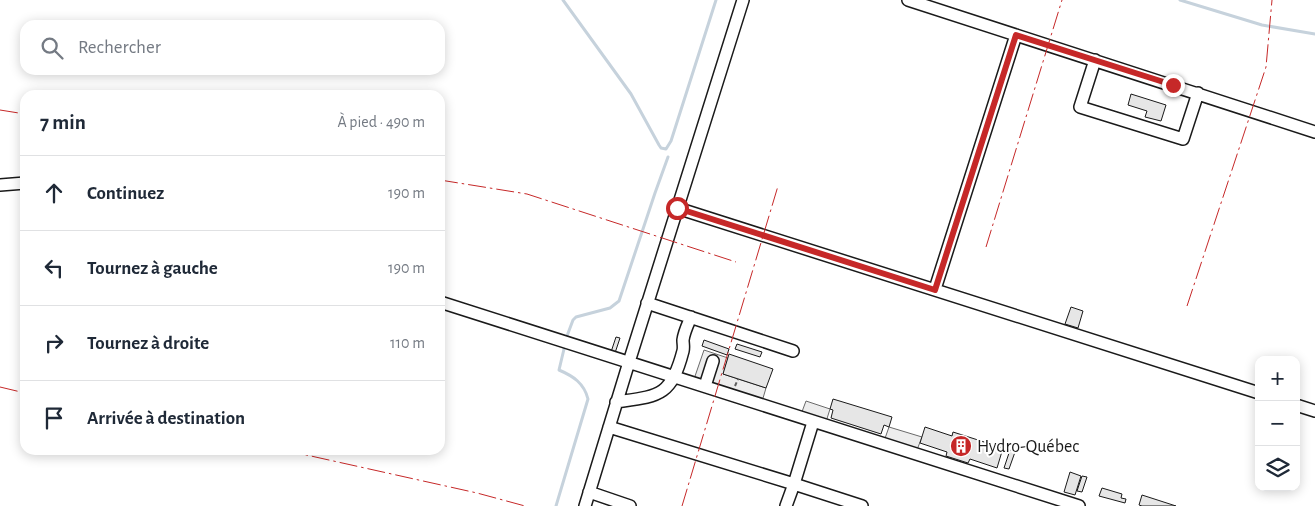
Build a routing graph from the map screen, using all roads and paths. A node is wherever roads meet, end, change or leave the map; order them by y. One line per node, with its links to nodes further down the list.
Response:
1 (744, 0): 9 (lane)
2 (908, 0): 3 (lane)
3 (1016, 35): 4 (lane); 10 (lane)
4 (1095, 60): 5 (lane); 5 (lane)
5 (1198, 93): 6 (lane)
6 (1315, 132)
7 (20, 183): 8 (lane)
8 (0, 185)
9 (677, 208): 10 (lane); 11 (lane)
10 (935, 290): 19 (lane)
11 (647, 303): 13 (lane); 16 (lane)
12 (445, 304): 16 (lane)
13 (691, 317): 14 (lane); 17 (lane)
14 (793, 351)
15 (713, 361): 18 (lane)
16 (628, 362): 17 (lane); 20 (lane)
17 (674, 376): 18 (lane); 20 (lane)
18 (705, 386): 23 (lane)
19 (1255, 392)
20 (616, 402): 24 (lane)
21 (1300, 406): 22 (lane)
22 (1315, 411)
23 (813, 422): 25 (lane); 31 (lane)
24 (609, 427): 25 (lane); 26 (lane)
25 (794, 484): 29 (lane); 30 (lane)
26 (589, 492): 27 (lane); 28 (lane)
27 (585, 506)
28 (630, 506)
29 (786, 506)
30 (862, 506)
31 (1079, 506)

